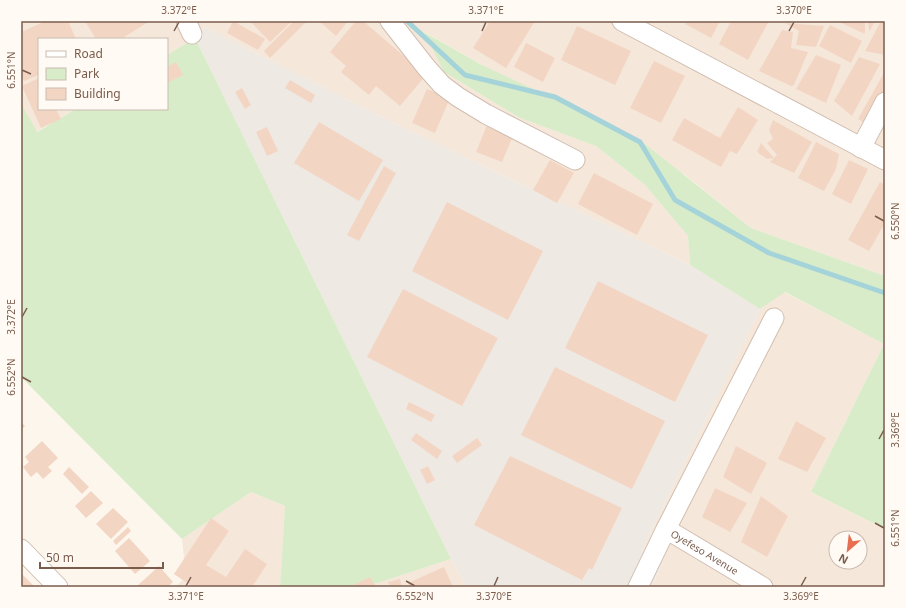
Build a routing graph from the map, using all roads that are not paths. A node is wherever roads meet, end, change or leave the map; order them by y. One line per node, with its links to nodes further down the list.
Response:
1 (390, 21): 5 (street)
2 (622, 21): 4 (street)
3 (885, 102): 4 (street)
4 (861, 148): 6 (street)
5 (575, 160)
6 (885, 160)
7 (774, 318): 8 (street)
8 (666, 529): 11 (street); 12 (street, Oyefeso Avenue)
9 (21, 549): 10 (street)
10 (58, 587)
11 (638, 587)
12 (764, 587)

